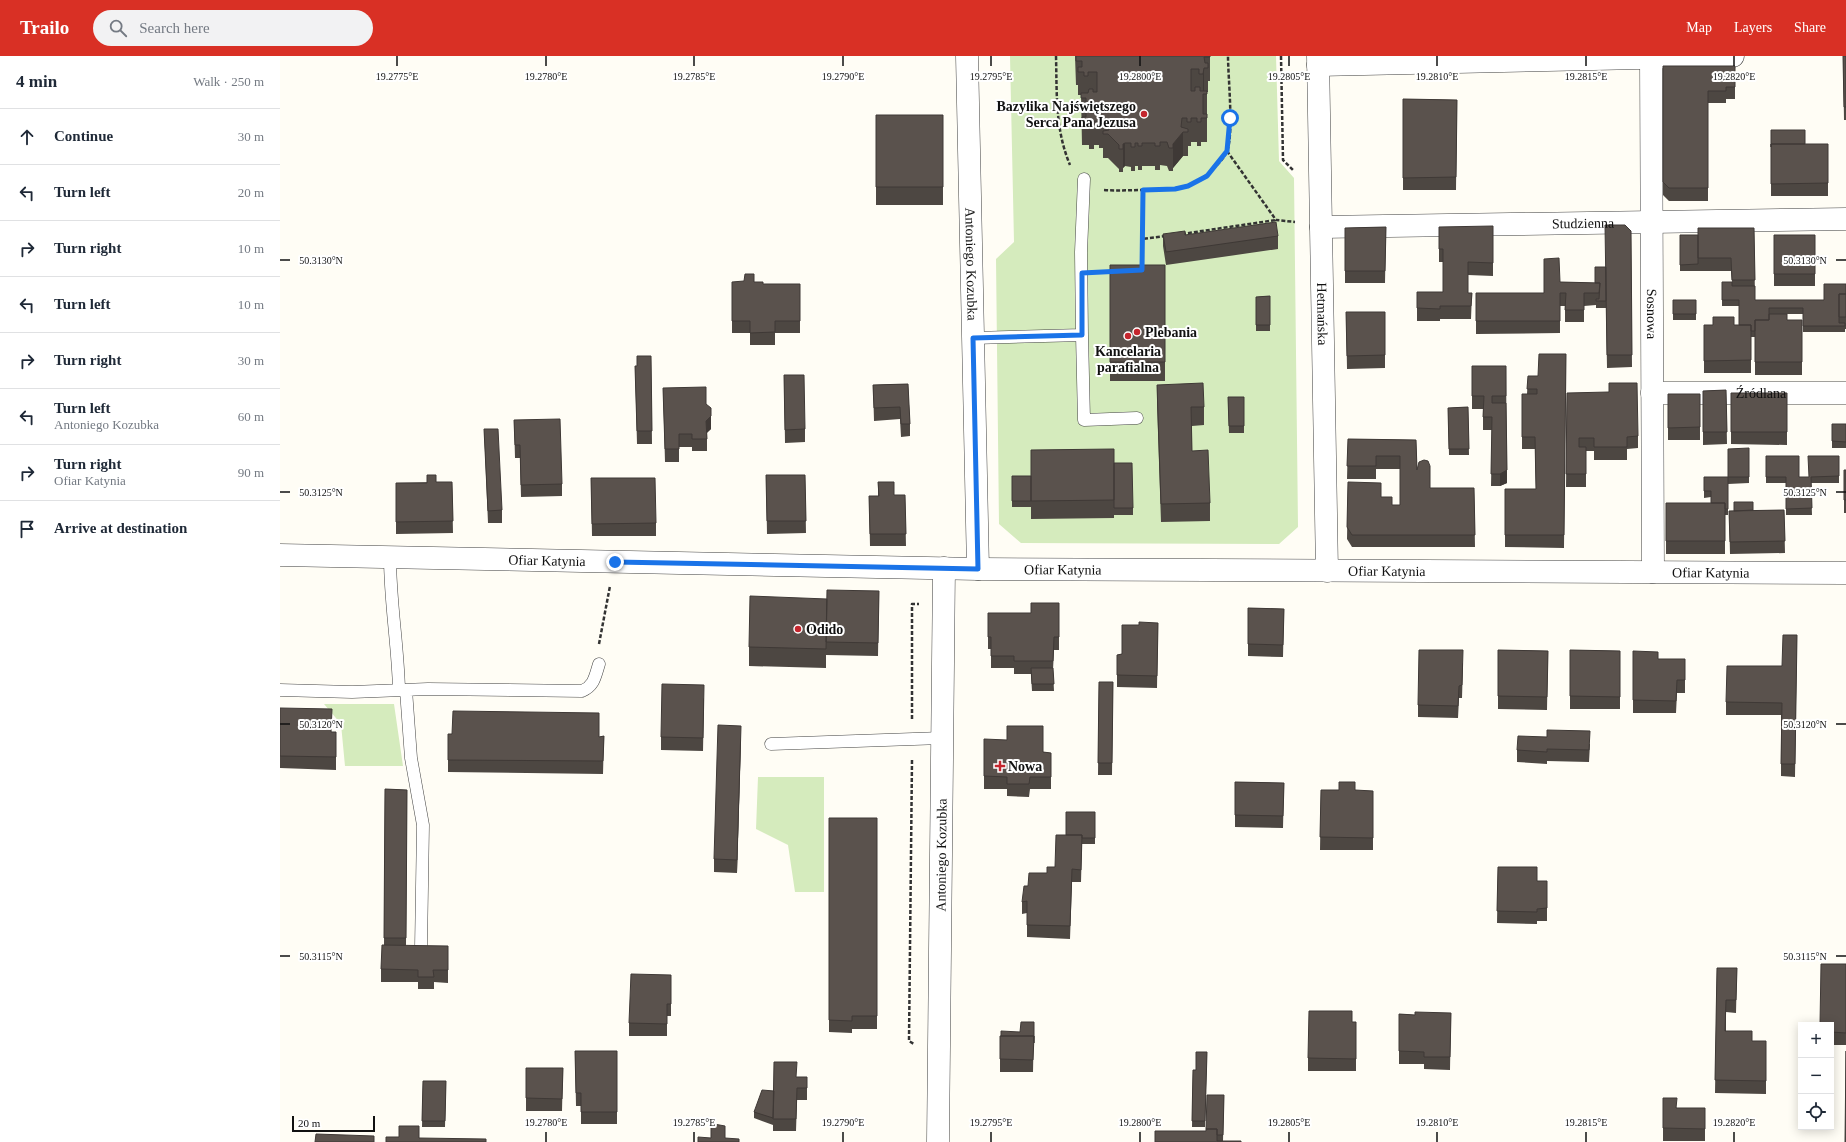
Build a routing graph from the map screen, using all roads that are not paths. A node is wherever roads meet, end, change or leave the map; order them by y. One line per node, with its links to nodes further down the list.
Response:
1 (967, 56): 10 (street, Antoniego Kozubka)
2 (1733, 56): 3 (street)
3 (1651, 57): 4 (street); 7 (street, Sosnowa)
4 (1318, 61): 8 (street, Hetmańska)
5 (1084, 179): 9 (lane)
6 (1846, 219): 7 (street, Studzienna)
7 (1652, 222): 8 (street, Studzienna); 11 (street, Sosnowa)
8 (1310, 225): 18 (street, Hetmańska)
9 (1082, 335): 10 (lane); 13 (lane)
10 (973, 338): 17 (street, Antoniego Kozubka)
11 (1652, 393): 12 (street, Źródlana); 19 (street, Sosnowa)
12 (1846, 393)
13 (1137, 418)
14 (280, 555): 15 (street, Ofiar Katynia)
15 (390, 557): 16 (street, Ofiar Katynia); 23 (lane)
16 (944, 568): 17 (street, Ofiar Katynia); 24 (street, Antoniego Kozubka)
17 (978, 569): 18 (street, Ofiar Katynia)
18 (1327, 571): 19 (street, Ofiar Katynia)
19 (1653, 572): 20 (street, Ofiar Katynia)
20 (1846, 573)
21 (599, 664): 23 (lane)
22 (280, 690): 23 (lane)
23 (403, 690): 26 (lane)
24 (942, 738): 25 (lane); 27 (street, Antoniego Kozubka)
25 (771, 744)
26 (421, 948)
27 (938, 1142)

